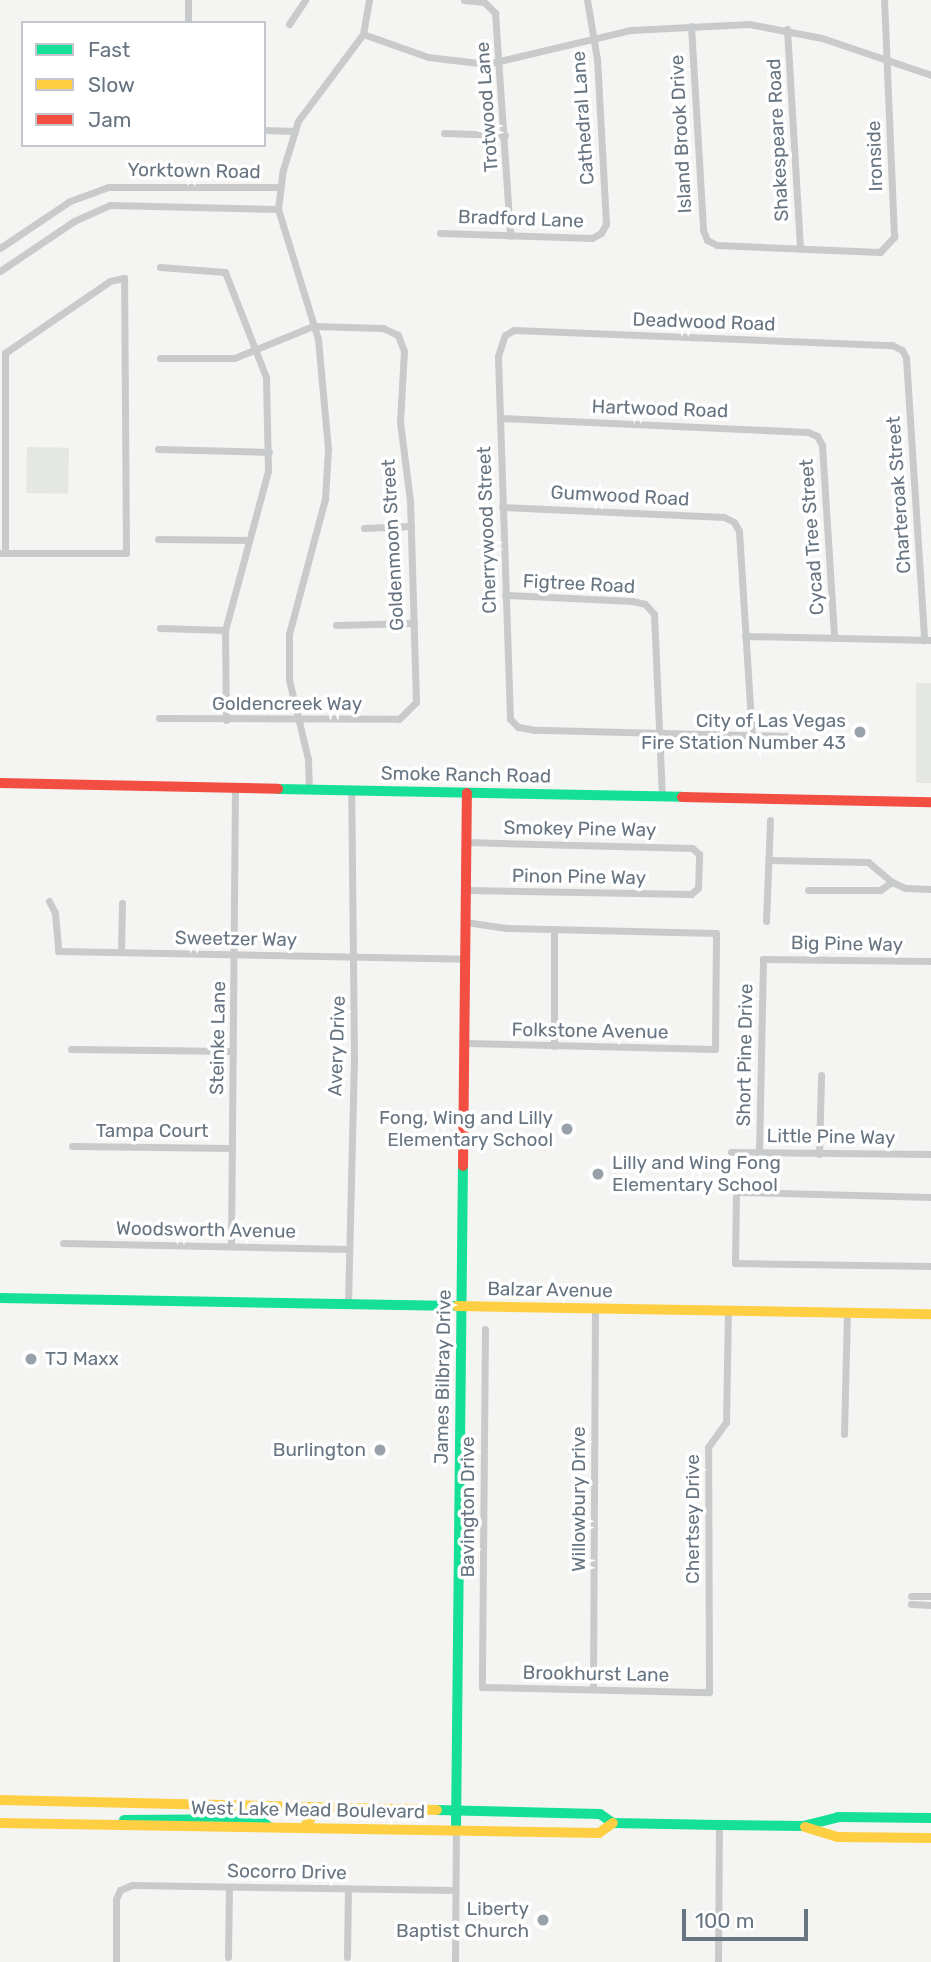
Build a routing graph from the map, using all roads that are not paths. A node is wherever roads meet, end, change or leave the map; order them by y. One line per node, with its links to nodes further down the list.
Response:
1 (188, 0): 7 (street)
2 (305, 0): 8 (street)
3 (369, 0): 11 (street)
4 (464, 0): 13 (street, Trotwood Lane)
5 (587, 0): 12 (street, Cathedral Lane)
6 (884, 0): 14 (street, Ironside)
7 (188, 21)
8 (289, 24)
9 (691, 26): 10 (street); 12 (street); 26 (street, Island Brook Drive)
10 (787, 29): 14 (street); 26 (street, Shakespeare Road)
11 (363, 34): 13 (street); 17 (street)
12 (593, 38): 13 (street); 23 (street, Cathedral Lane)
13 (501, 62): 19 (street, Trotwood Lane)
14 (887, 63): 15 (street); 26 (street, Ironside)
15 (931, 75)
16 (266, 130): 17 (street)
17 (295, 131): 20 (street)
18 (444, 132): 19 (street)
19 (505, 135): 24 (street, Trotwood Lane)
20 (279, 187): 21 (street); 25 (street, Yorktown Road)
21 (278, 209): 28 (street, Yorktown Road); 29 (street)
22 (440, 233): 24 (street, Bradford Lane)
23 (601, 233): 24 (street, Bradford Lane)
24 (510, 235)
25 (0, 248)
26 (800, 249)
27 (160, 267): 31 (street)
28 (0, 271)
29 (313, 326): 31 (street); 41 (street, Goldenmoon Street); 57 (street)
30 (505, 334): 32 (street, Deadwood Road); 34 (street, Cherrywood Street)
31 (256, 349): 33 (street); 39 (street)
32 (902, 350): 53 (street, Charteroak Street)
33 (160, 358)
34 (500, 418): 37 (street, Hartwood Road); 40 (street, Cherrywood Street)
35 (2, 419): 36 (street); 45 (street)
36 (2, 435): 45 (street)
37 (817, 436): 52 (street, Cycad Tree Street)
38 (158, 449): 39 (street)
39 (269, 452): 44 (street)
40 (502, 507): 46 (street, Cherrywood Street); 51 (street, Gumwood Road)
41 (411, 526): 42 (street); 47 (street, Goldenmoon Street)
42 (364, 528)
43 (158, 539): 44 (street)
44 (248, 540): 50 (street)
45 (2, 553)
46 (505, 596): 58 (street, Figtree Road); 58 (street, Cherrywood Street)
47 (414, 623): 48 (street); 54 (street, Goldenmoon Street)
48 (336, 625)
49 (160, 628): 50 (street)
50 (225, 630): 56 (street)
51 (746, 636): 52 (street); 59 (street)
52 (834, 638): 53 (street)
53 (928, 640)
54 (411, 711): 57 (street, Goldencreek Way)
55 (159, 718): 56 (street, Goldencreek Way)
56 (226, 720): 57 (street, Goldencreek Way)
57 (299, 722): 63 (street)
58 (662, 733): 59 (street); 66 (street)
59 (752, 735): 60 (street)
60 (788, 736)
61 (0, 783): 62 (main road, Smoke Ranch Road)
62 (234, 788): 63 (main road, Smoke Ranch Road); 82 (street, Steinke Lane)
63 (309, 789): 64 (main road, Smoke Ranch Road)
64 (351, 790): 65 (main road, Smoke Ranch Road); 83 (street, Avery Drive)
65 (467, 793): 66 (main road, Smoke Ranch Road); 69 (main road, James Bilbray Drive)
66 (662, 797): 67 (main road, Smoke Ranch Road)
67 (931, 802)
68 (770, 820): 70 (street)
69 (466, 842): 73 (main road, James Bilbray Drive); 75 (street, Smokey Pine Way)
70 (770, 860): 71 (street); 78 (street)
71 (892, 882): 72 (street); 74 (street)
72 (931, 889)
73 (466, 890): 75 (street, Pinon Pine Way); 79 (main road, James Bilbray Drive)
74 (808, 890)
75 (691, 894)
76 (49, 901): 81 (street, Sweetzer Way)
77 (122, 903): 81 (street)
78 (766, 921)
79 (466, 922): 80 (street); 84 (main road, James Bilbray Drive)
80 (554, 929): 88 (street); 88 (street, Folkstone Avenue)
81 (121, 952): 82 (street, Sweetzer Way)
82 (234, 955): 83 (street, Sweetzer Way); 90 (street, Steinke Lane)
83 (354, 957): 84 (street, Sweetzer Way); 101 (street, Avery Drive)
84 (466, 959): 87 (main road, James Bilbray Drive)
85 (763, 959): 86 (street, Big Pine Way); 95 (street, Short Pine Drive)
86 (931, 961)
87 (465, 1043): 88 (street, Folkstone Avenue); 105 (main road, James Bilbray Drive)
88 (554, 1046)
89 (71, 1049): 90 (street)
90 (233, 1051): 93 (street, Steinke Lane)
91 (821, 1075): 96 (street)
92 (72, 1146): 93 (street, Tampa Court)
93 (232, 1148): 100 (street, Steinke Lane)
94 (731, 1152): 95 (street, Little Pine Way)
95 (759, 1152): 96 (street, Little Pine Way)
96 (819, 1154): 97 (street, Little Pine Way)
97 (931, 1154)
98 (931, 1197): 102 (street)
99 (64, 1242): 100 (street, Woodsworth Avenue)
100 (231, 1246): 101 (street, Woodsworth Avenue)
101 (349, 1249): 104 (street, Avery Drive)
102 (931, 1266)
103 (0, 1297): 104 (main road, Balzar Avenue)
104 (348, 1304): 105 (main road, Balzar Avenue)
105 (462, 1306): 106 (main road, Balzar Avenue); 120 (main road, James Bilbray Drive)
106 (595, 1308): 107 (main road, Balzar Avenue); 115 (street, Willowbury Drive)
107 (728, 1311): 108 (main road, Balzar Avenue); 116 (street, Chertsey Drive)
108 (847, 1313): 109 (main road, Balzar Avenue); 111 (street)
109 (931, 1314)
110 (485, 1329): 114 (street, Bavington Drive)
111 (844, 1434)
112 (931, 1596): 113 (street)
113 (931, 1605)
114 (482, 1687): 115 (street, Brookhurst Lane)
115 (593, 1689): 116 (street, Brookhurst Lane)
116 (709, 1692)
117 (0, 1800): 118 (main road, West Lake Mead Boulevard)
118 (195, 1806): 119 (main road, West Lake Mead Boulevard); 121 (main road)
119 (319, 1808): 120 (main road, West Lake Mead Boulevard); 129 (main road)
120 (456, 1811): 124 (main road, West Lake Mead Boulevard); 130 (main road, James Bilbray Drive)
121 (195, 1818): 125 (main road); 128 (main road)
122 (931, 1818): 127 (main road, West Lake Mead Boulevard)
123 (0, 1823): 125 (main road, West Lake Mead Boulevard)
124 (613, 1823): 126 (main road, West Lake Mead Boulevard); 130 (main road, West Lake Mead Boulevard)
125 (90, 1824): 128 (main road, West Lake Mead Boulevard)
126 (719, 1825): 127 (main road, West Lake Mead Boulevard); 139 (street)
127 (803, 1826): 131 (main road, West Lake Mead Boulevard)
128 (270, 1827): 129 (main road, West Lake Mead Boulevard)
129 (304, 1827): 130 (main road, West Lake Mead Boulevard)
130 (456, 1829): 134 (street, James Bilbray Drive)
131 (931, 1838)
132 (229, 1887): 133 (street, Socorro Drive); 135 (street); 137 (street, Socorro Drive)
133 (348, 1889): 134 (street, Socorro Drive); 136 (street)
134 (455, 1890): 138 (street, James Bilbray Drive)
135 (228, 1957)
136 (347, 1957)
137 (116, 1962)
138 (455, 1962)
139 (718, 1962)

